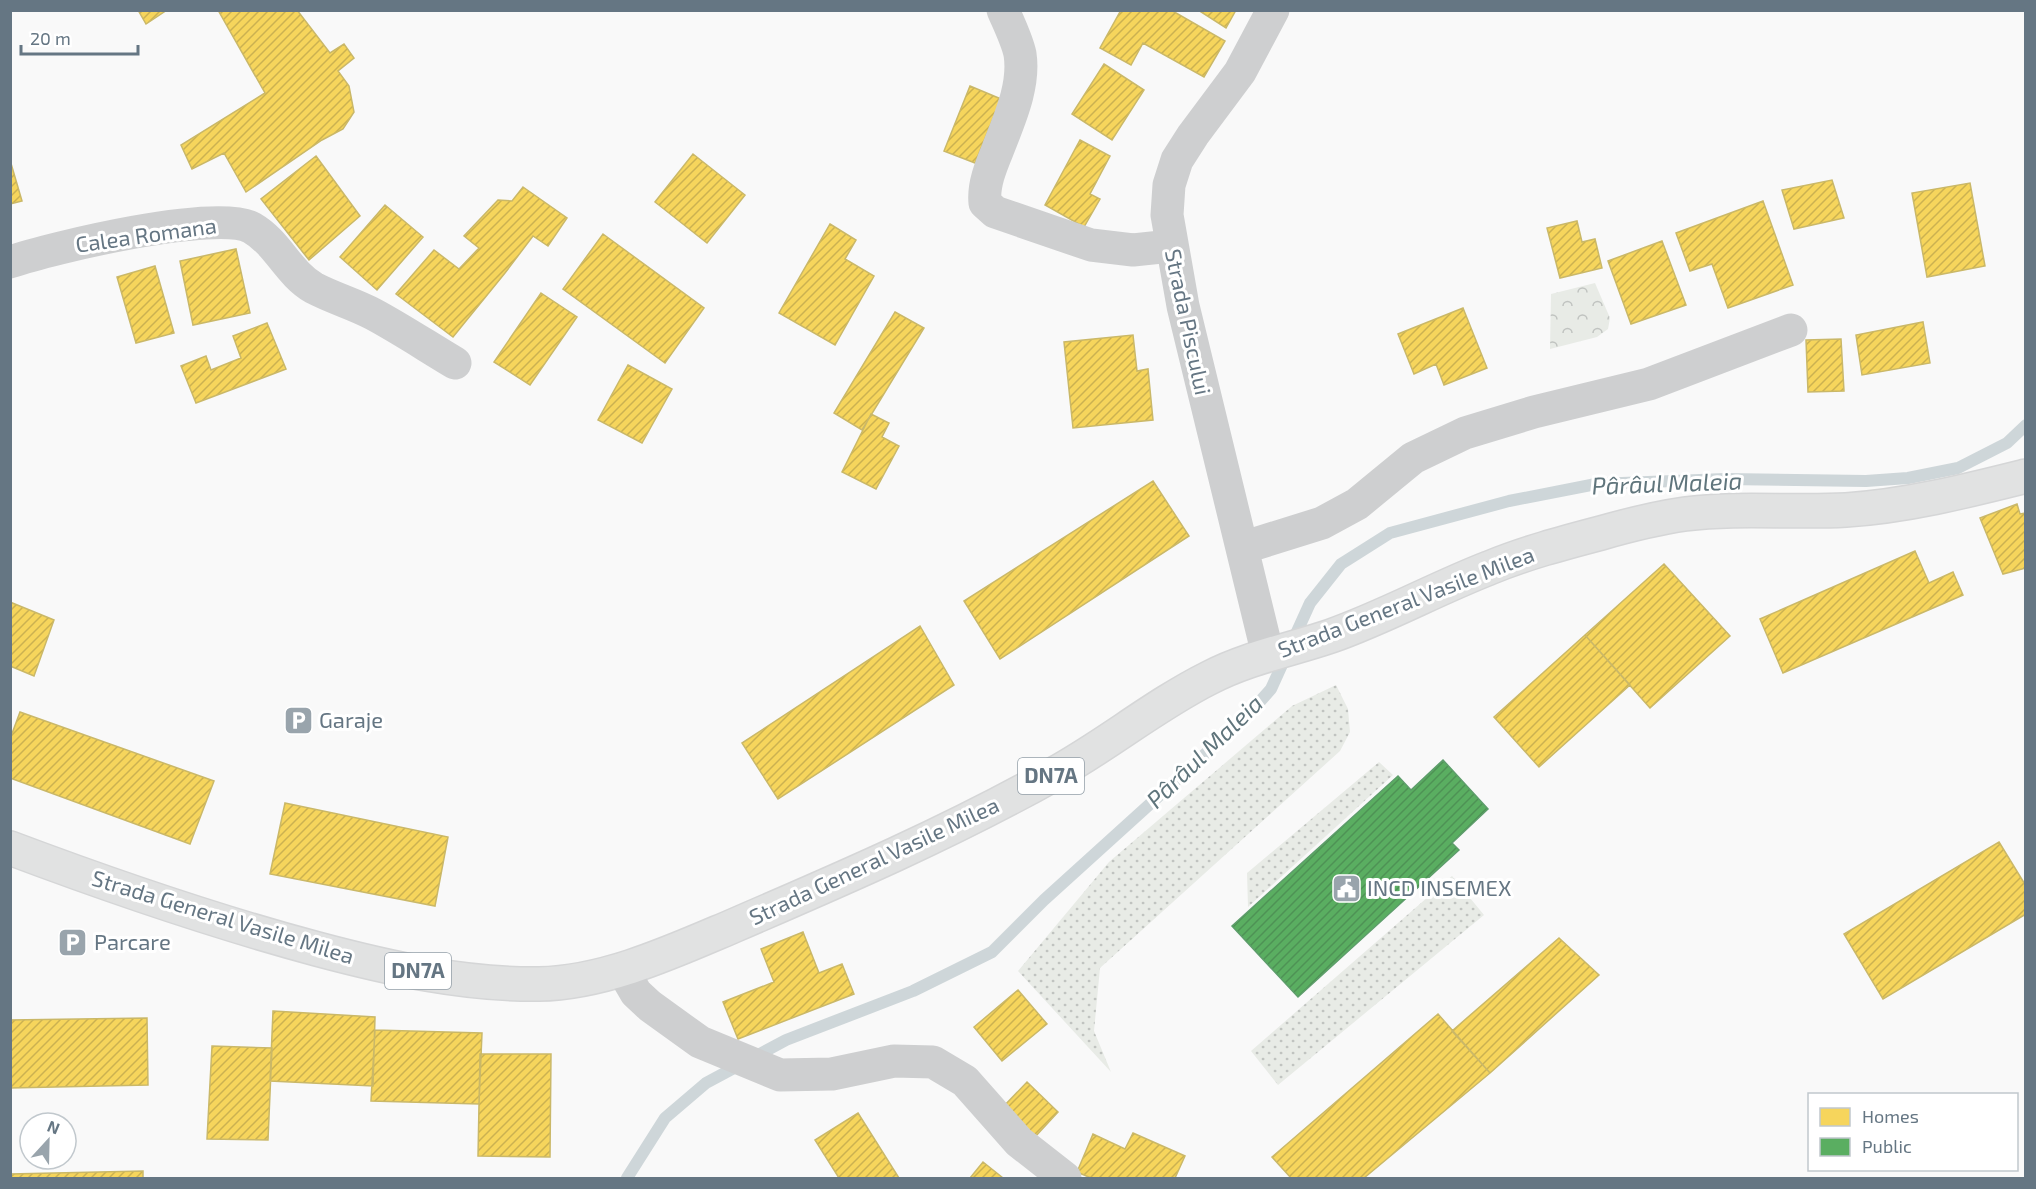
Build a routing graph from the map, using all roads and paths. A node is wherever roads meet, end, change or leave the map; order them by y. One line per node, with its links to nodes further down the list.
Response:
1 (1003, 10): 3 (street)
2 (1273, 10): 3 (street, Strada Piscului)
3 (1171, 246): 8 (street, Strada Piscului)
4 (10, 262): 6 (street, Calea Romana)
5 (1791, 330): 8 (street)
6 (455, 363)
7 (2025, 476): 9 (main road, Strada General Vasile Milea / DN7A)
8 (1242, 548): 9 (street, Strada Piscului)
9 (1268, 655): 11 (main road, Strada General Vasile Milea / DN7A)
10 (10, 848): 11 (main road, Strada General Vasile Milea / DN7A)
11 (622, 969): 12 (street)
12 (1065, 1179)

